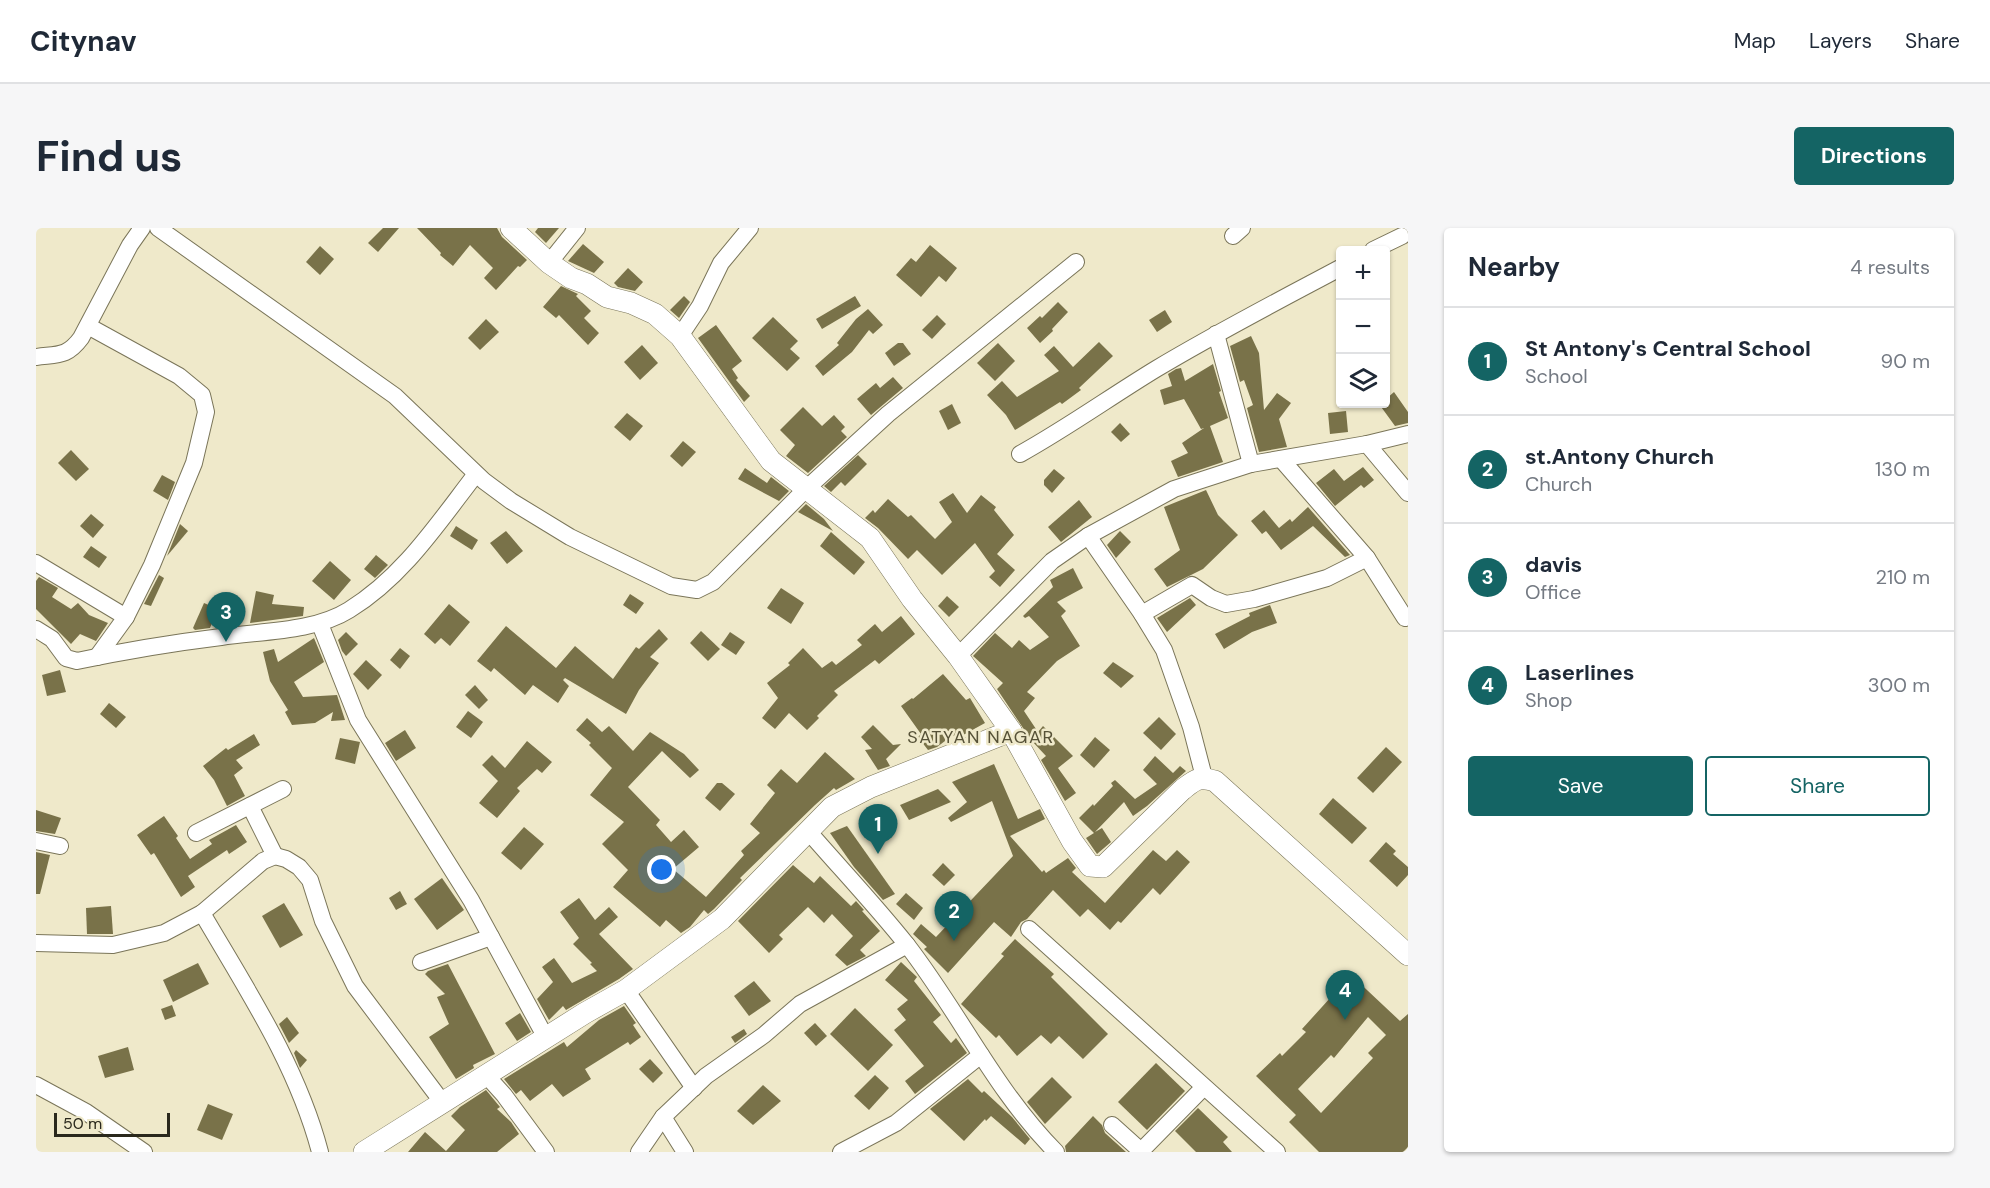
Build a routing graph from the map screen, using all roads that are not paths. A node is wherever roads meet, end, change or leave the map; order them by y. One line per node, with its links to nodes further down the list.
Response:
1 (142, 228): 11 (street)
2 (158, 228): 20 (street)
3 (511, 228): 9 (street)
4 (577, 228): 9 (street)
5 (750, 228): 13 (street)
6 (1402, 235): 7 (street)
7 (1381, 246)
8 (1076, 262): 21 (street)
9 (549, 263): 13 (street)
10 (1336, 271): 12 (street)
11 (88, 326): 14 (street); 27 (street)
12 (1216, 334): 17 (street); 19 (street)
13 (680, 336): 21 (street)
14 (36, 357)
15 (1408, 434): 16 (street)
16 (1367, 444): 18 (street); 22 (street)
17 (1020, 454)
18 (1281, 459): 19 (street); 24 (street)
19 (1251, 464): 23 (street)
20 (476, 474): 21 (street); 29 (street)
21 (806, 489): 31 (street)
22 (1408, 493)
23 (1088, 536): 26 (street); 31 (street)
24 (1366, 558): 26 (street); 28 (street)
25 (36, 563): 27 (street)
26 (1142, 614): 34 (street)
27 (126, 617): 32 (street)
28 (1405, 618)
29 (320, 624): 32 (street); 44 (street)
30 (36, 629): 32 (street)
31 (958, 656): 33 (street)
32 (98, 657)
33 (1011, 731): 34 (street); 37 (street)
34 (1204, 777): 47 (street)
35 (283, 789): 36 (street)
36 (249, 806): 38 (street); 41 (street)
37 (808, 831): 46 (street); 49 (street)
38 (195, 833)
39 (36, 841): 40 (street)
40 (60, 846)
41 (275, 856): 42 (street); 56 (street)
42 (202, 913): 45 (street); 60 (street)
43 (1029, 929): 54 (street)
44 (491, 937): 48 (street); 50 (street)
45 (36, 943)
46 (907, 945): 51 (street); 55 (street)
47 (1408, 955)
48 (421, 962)
49 (626, 990): 50 (street); 55 (street)
50 (546, 1038): 52 (street)
51 (981, 1055): 65 (street); 66 (street)
52 (486, 1075): 56 (street); 62 (street)
53 (36, 1085): 59 (street)
54 (1204, 1087): 67 (street); 68 (street)
55 (694, 1088): 57 (street)
56 (443, 1103): 61 (street)
57 (663, 1117): 63 (street); 64 (street)
58 (1112, 1125): 67 (street)
59 (144, 1152)
60 (320, 1152)
61 (364, 1152)
62 (546, 1152)
63 (639, 1152)
64 (685, 1152)
65 (841, 1152)
66 (1056, 1152)
67 (1141, 1152)
68 (1277, 1152)

